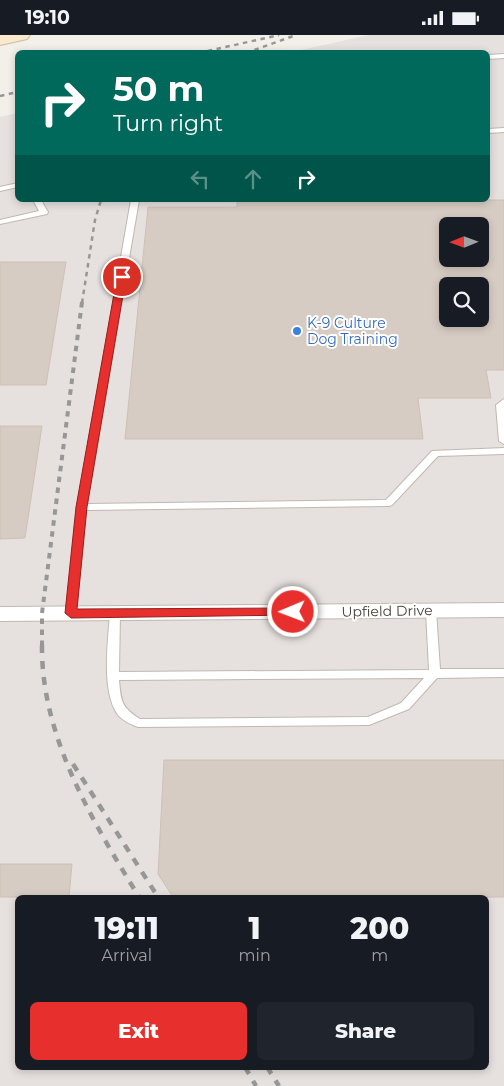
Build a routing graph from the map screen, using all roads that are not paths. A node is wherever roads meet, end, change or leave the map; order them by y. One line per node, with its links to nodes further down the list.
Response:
1 (21, 35): 2 (main road)
2 (0, 40)
3 (504, 56): 4 (lane)
4 (490, 57)
5 (504, 130): 6 (lane)
6 (490, 131)
7 (15, 186): 8 (lane)
8 (0, 189)
9 (38, 202): 11 (lane)
10 (135, 202): 16 (lane)
11 (0, 222)
12 (504, 402): 13 (lane)
13 (503, 428): 14 (lane)
14 (504, 441)
15 (504, 451): 16 (lane)
16 (82, 507): 19 (lane)
17 (504, 610): 18 (street, Upfield Drive)
18 (430, 611): 21 (street, Upfield Drive); 22 (lane)
19 (71, 613): 20 (street, Upfield Drive); 21 (street, Upfield Drive)
20 (0, 614)
21 (116, 614): 24 (lane)
22 (435, 673): 23 (lane); 24 (lane); 24 (lane)
23 (504, 673)
24 (114, 675)

